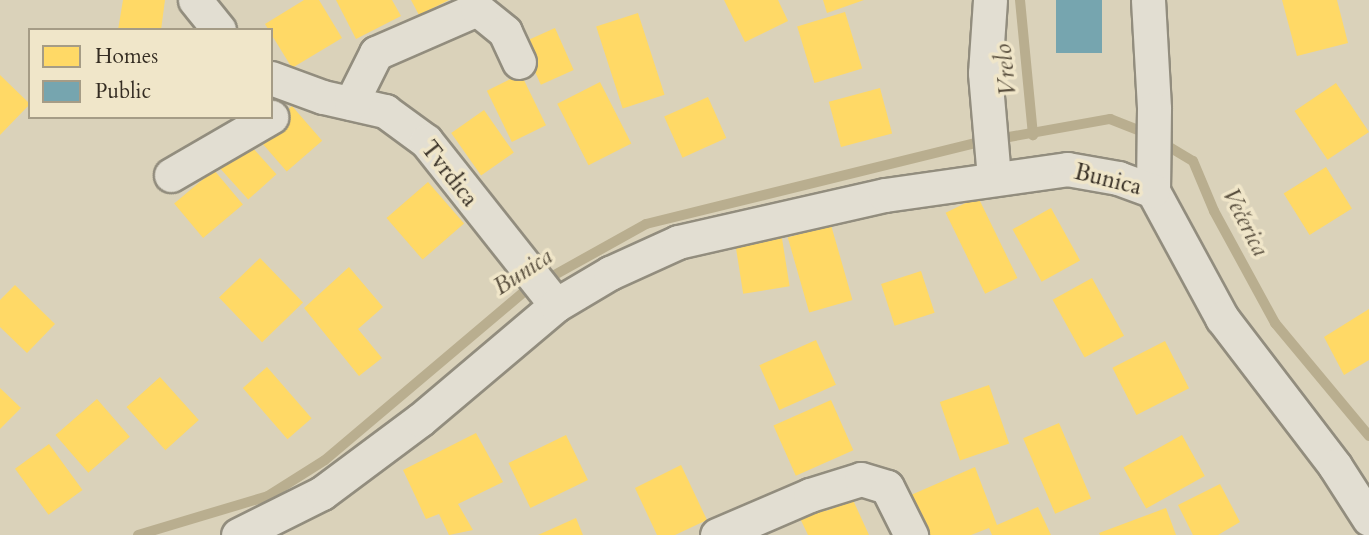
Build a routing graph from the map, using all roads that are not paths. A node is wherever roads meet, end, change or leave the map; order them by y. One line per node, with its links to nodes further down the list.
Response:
1 (195, 0): 4 (street)
2 (990, 0): 12 (street)
3 (1148, 0): 11 (street)
4 (217, 28)
5 (519, 62): 7 (street)
6 (284, 83): 7 (street, Tvrdica); 8 (street)
7 (351, 103): 13 (street, Tvrdica)
8 (273, 112)
9 (268, 119): 10 (street)
10 (171, 175)
11 (1153, 176): 12 (street, Bunica); 14 (street)
12 (994, 178): 13 (street, Bunica)
13 (543, 289): 15 (street, Bunica)
14 (1369, 519)
15 (238, 535)
16 (717, 535): 17 (street)
17 (911, 535)

